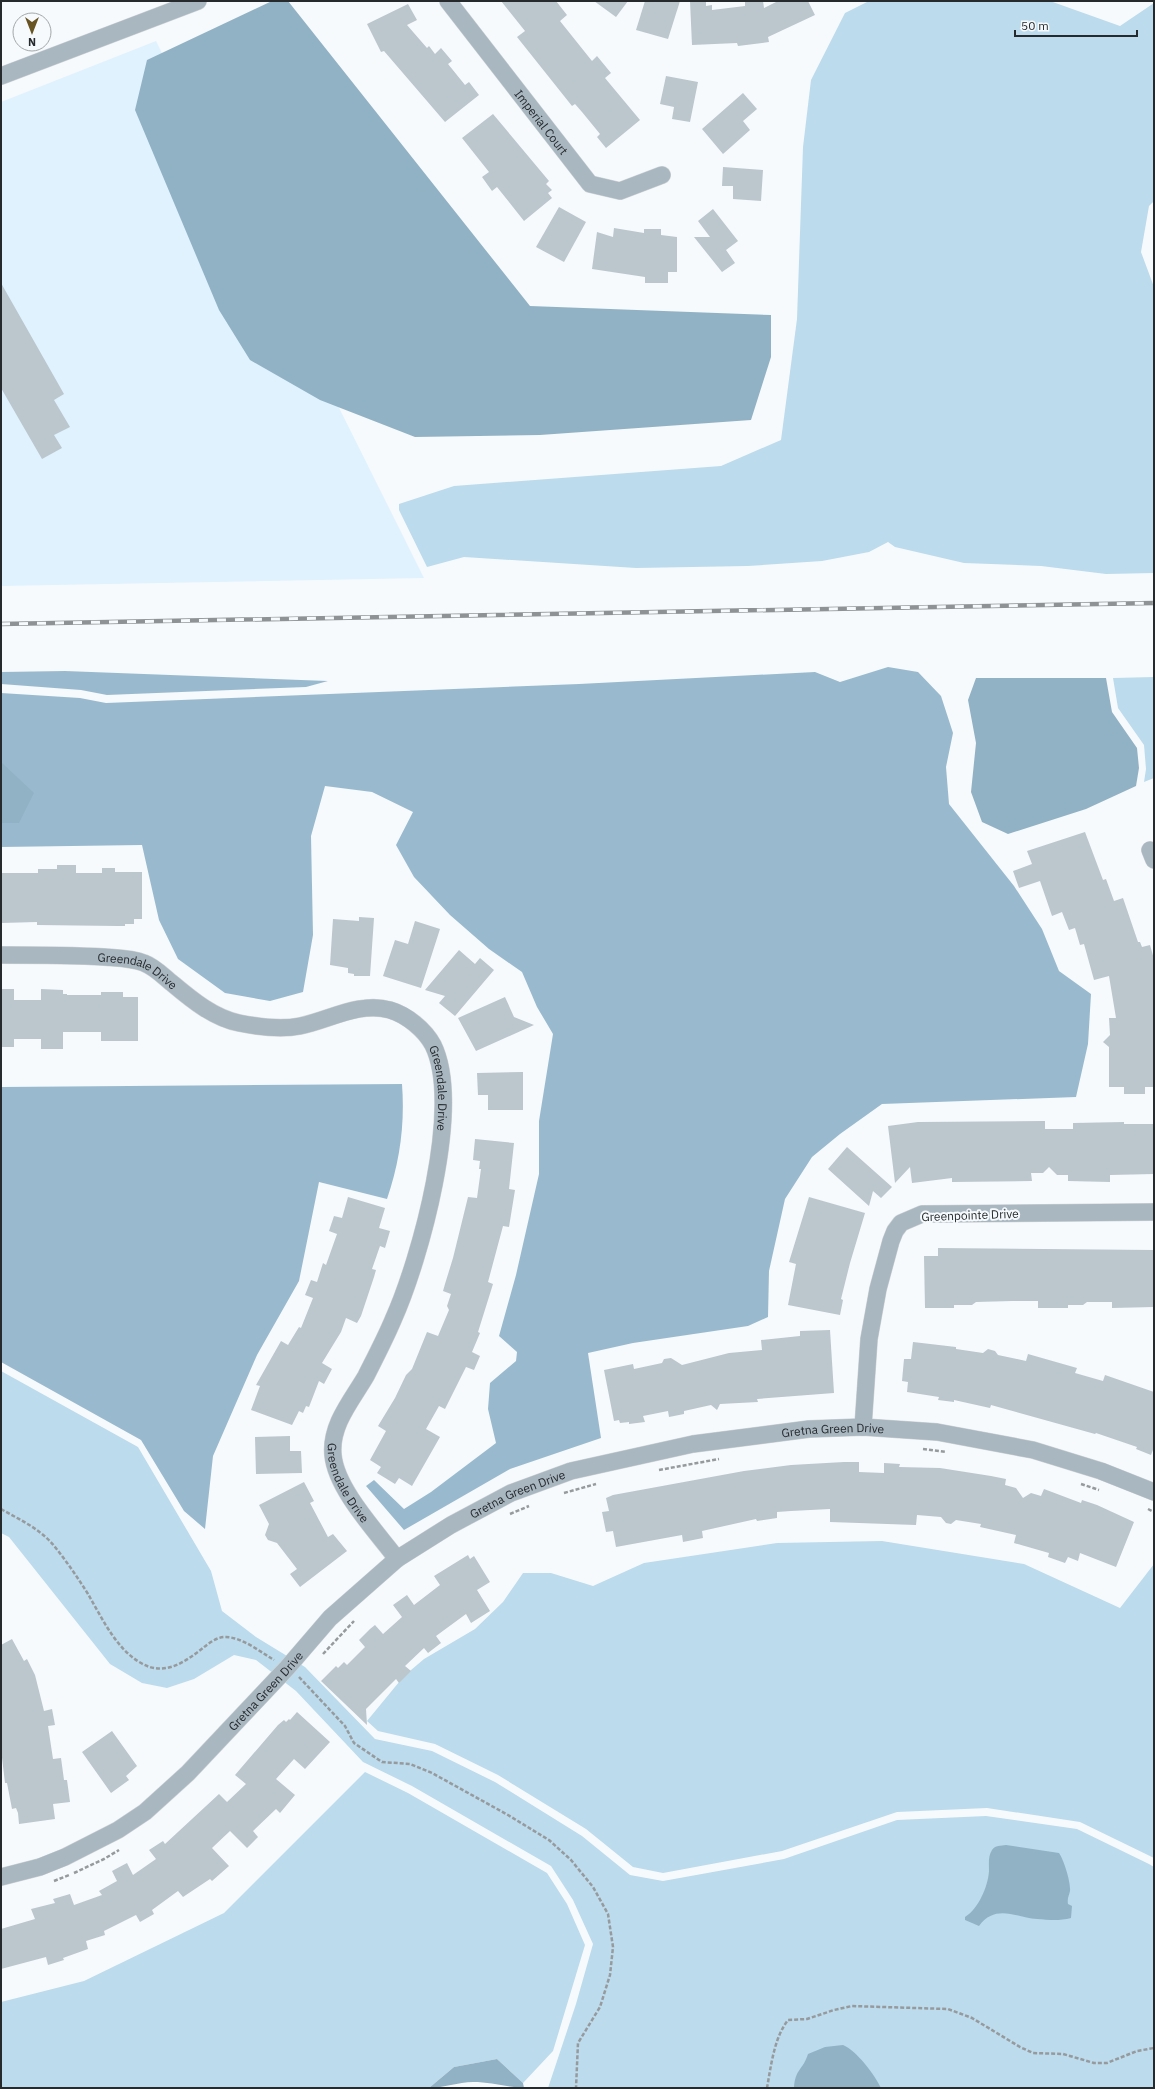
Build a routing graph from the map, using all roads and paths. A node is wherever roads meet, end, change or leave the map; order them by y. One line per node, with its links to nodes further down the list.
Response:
1 (198, 1): 3 (street)
2 (448, 1): 4 (street, Imperial Court)
3 (1, 76)
4 (662, 175)
5 (1, 955): 22 (street, Greendale Drive)
6 (1154, 1212): 7 (street, Greenpointe Drive)
7 (864, 1427): 15 (street, Gretna Green Drive); 22 (street, Gretna Green Drive)
8 (920, 1449): 9 (path)
9 (947, 1452)
10 (721, 1459): 11 (path)
11 (653, 1471)
12 (1074, 1482): 14 (path)
13 (600, 1483): 16 (path)
14 (1103, 1491)
15 (1154, 1492)
16 (558, 1495)
17 (530, 1506): 21 (path)
18 (1147, 1508): 20 (path)
19 (1, 1509): 26 (path)
20 (1154, 1512)
21 (509, 1514)
22 (397, 1559): 26 (street, Gretna Green Drive)
23 (357, 1618): 24 (path)
24 (320, 1657)
25 (305, 1672): 26 (path)
26 (293, 1673): 27 (path); 29 (street, Gretna Green Drive); 32 (path)
27 (295, 1683)
28 (122, 1848): 30 (path)
29 (1, 1877)
30 (48, 1883)
31 (1154, 2048): 33 (path)
32 (576, 2088)
33 (767, 2088)

